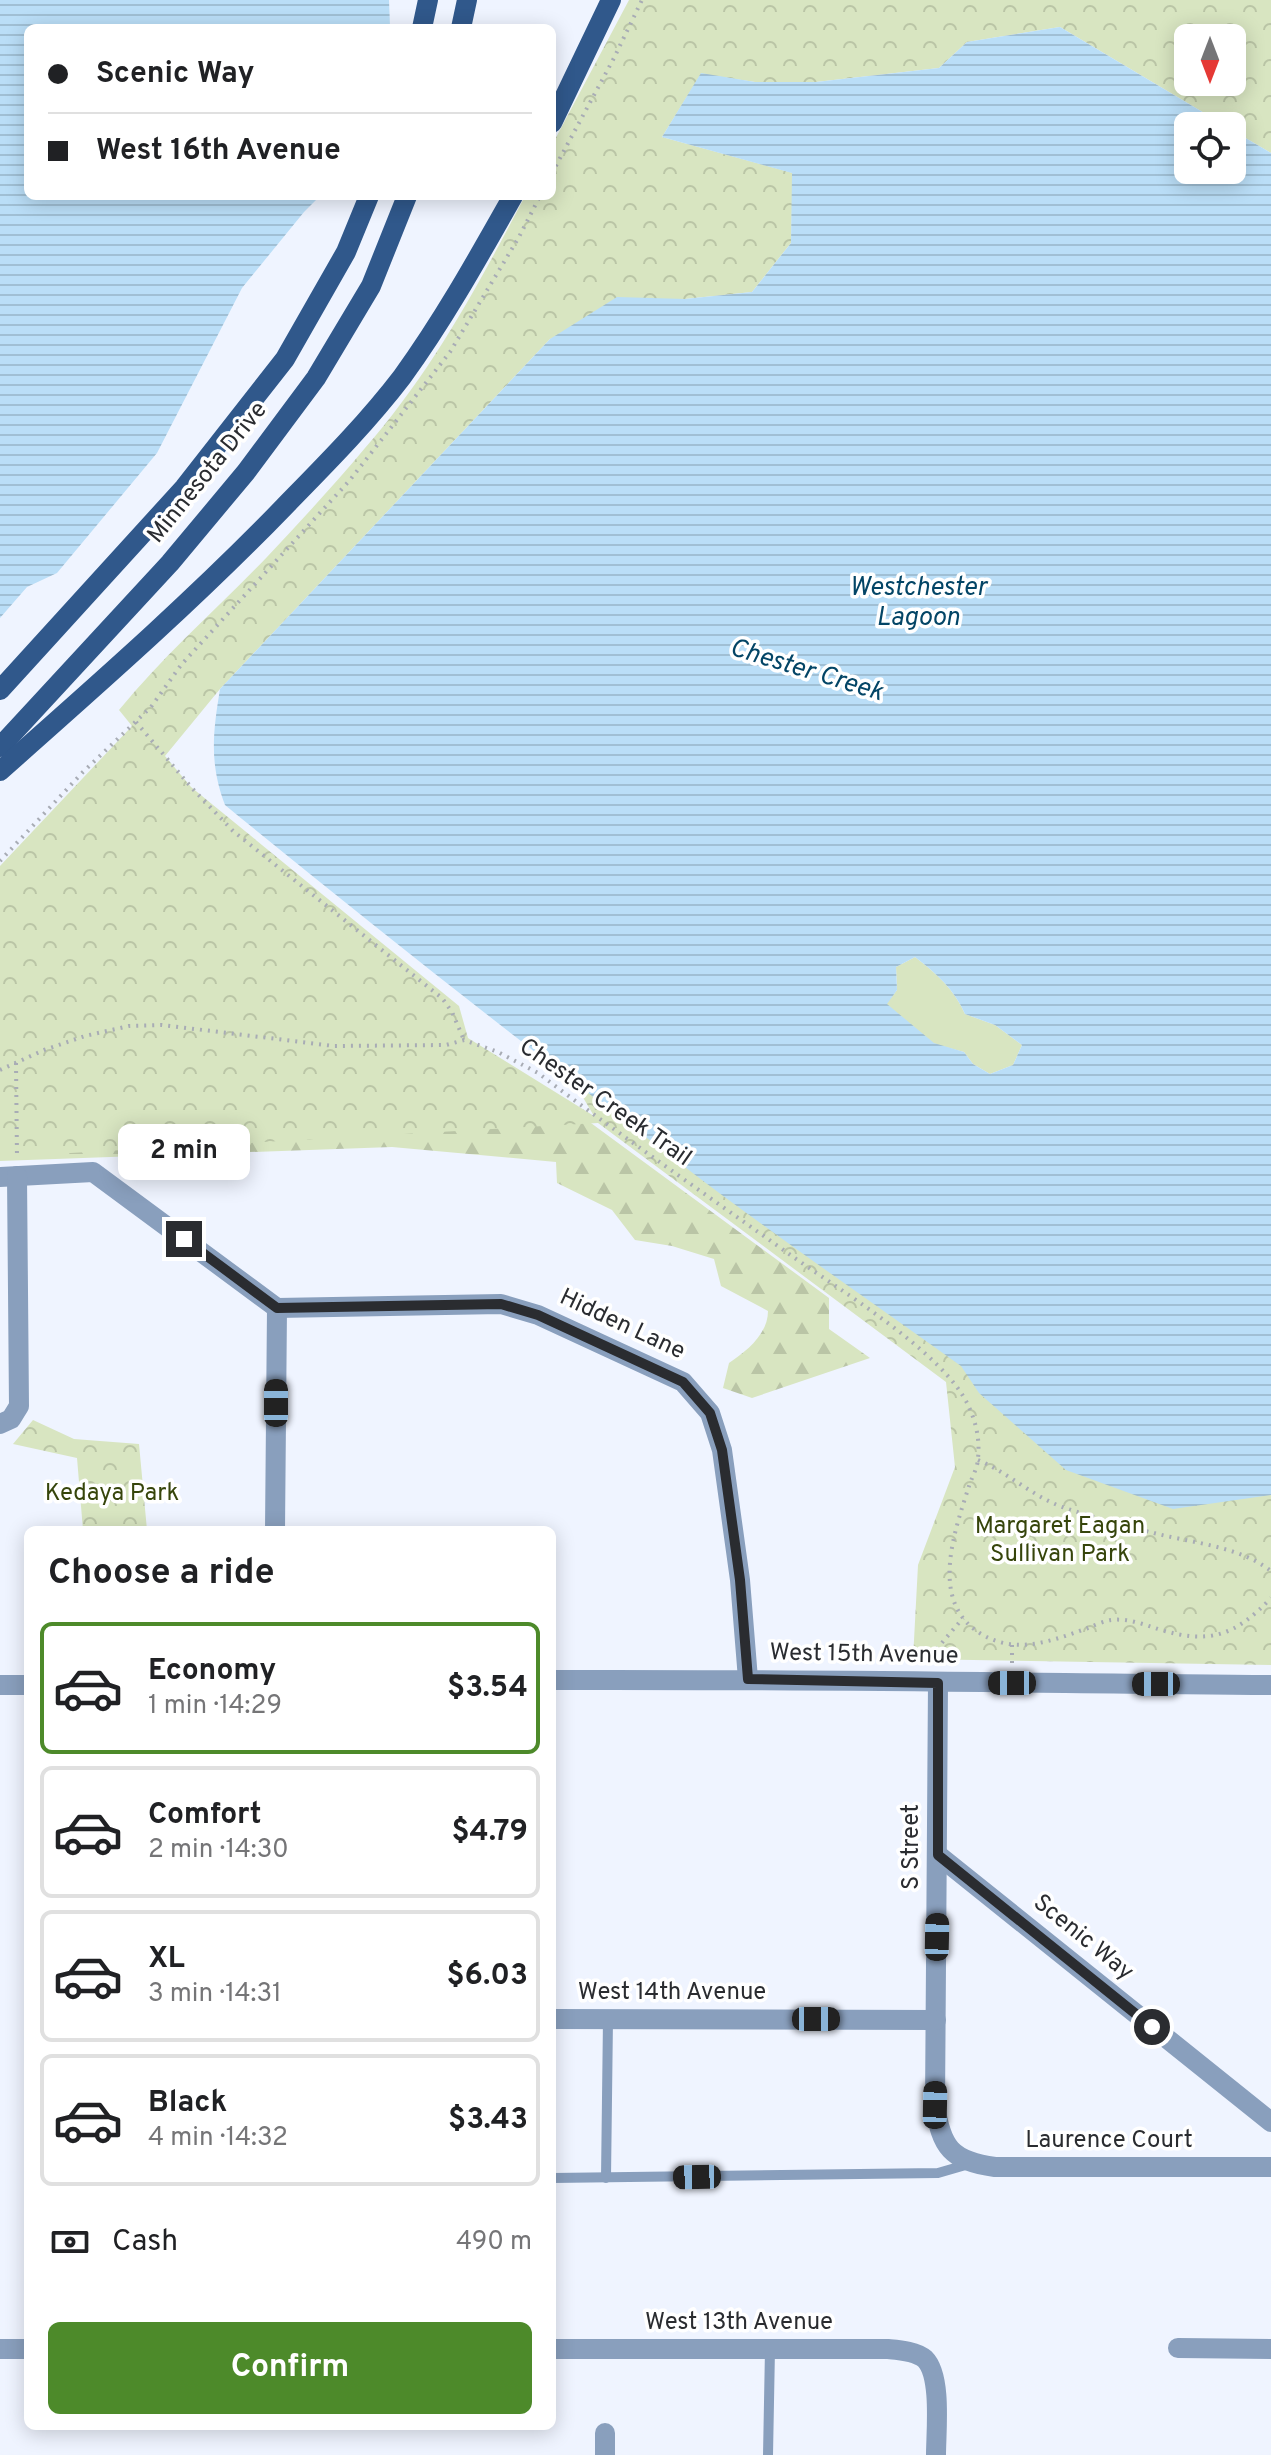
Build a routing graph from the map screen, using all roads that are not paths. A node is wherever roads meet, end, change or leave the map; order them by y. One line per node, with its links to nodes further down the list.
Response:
1 (428, 0): 4 (main road)
2 (467, 0): 5 (main road)
3 (611, 0): 6 (main road)
4 (423, 24)
5 (462, 24)
6 (556, 115)
7 (367, 200): 10 (main road, Minnesota Drive)
8 (405, 200): 11 (main road, Minnesota Drive)
9 (511, 200): 12 (main road)
10 (0, 690)
11 (0, 747)
12 (0, 771)
13 (8, 1176): 14 (street); 15 (street)
14 (277, 1308): 16 (street); 17 (street, Hidden Lane)
15 (0, 1424)
16 (275, 1526)
17 (748, 1679): 18 (street, West 15th Avenue); 19 (street, West 15th Avenue)
18 (556, 1680)
19 (931, 1683): 22 (street, West 15th Avenue); 23 (street, S Street)
20 (0, 1685): 21 (street)
21 (24, 1685)
22 (1271, 1685)
23 (938, 1855): 26 (street, S Street); 27 (street, Scenic Way)
24 (556, 2019): 25 (street, West 14th Avenue)
25 (608, 2019): 26 (street, West 14th Avenue); 31 (lane)
26 (936, 2020): 28 (street, S Street)
27 (1271, 2122)
28 (969, 2164): 29 (street, Laurence Court); 31 (lane)
29 (1271, 2167)
30 (556, 2178): 31 (lane)
31 (606, 2178)
32 (1178, 2348): 37 (street)
33 (0, 2349): 34 (street)
34 (24, 2349)
35 (556, 2349): 36 (street, West 13th Avenue)
36 (770, 2349): 40 (lane); 41 (street, West 13th Avenue)
37 (1271, 2349)
38 (605, 2433): 39 (street)
39 (605, 2455)
40 (768, 2455)
41 (936, 2455)

